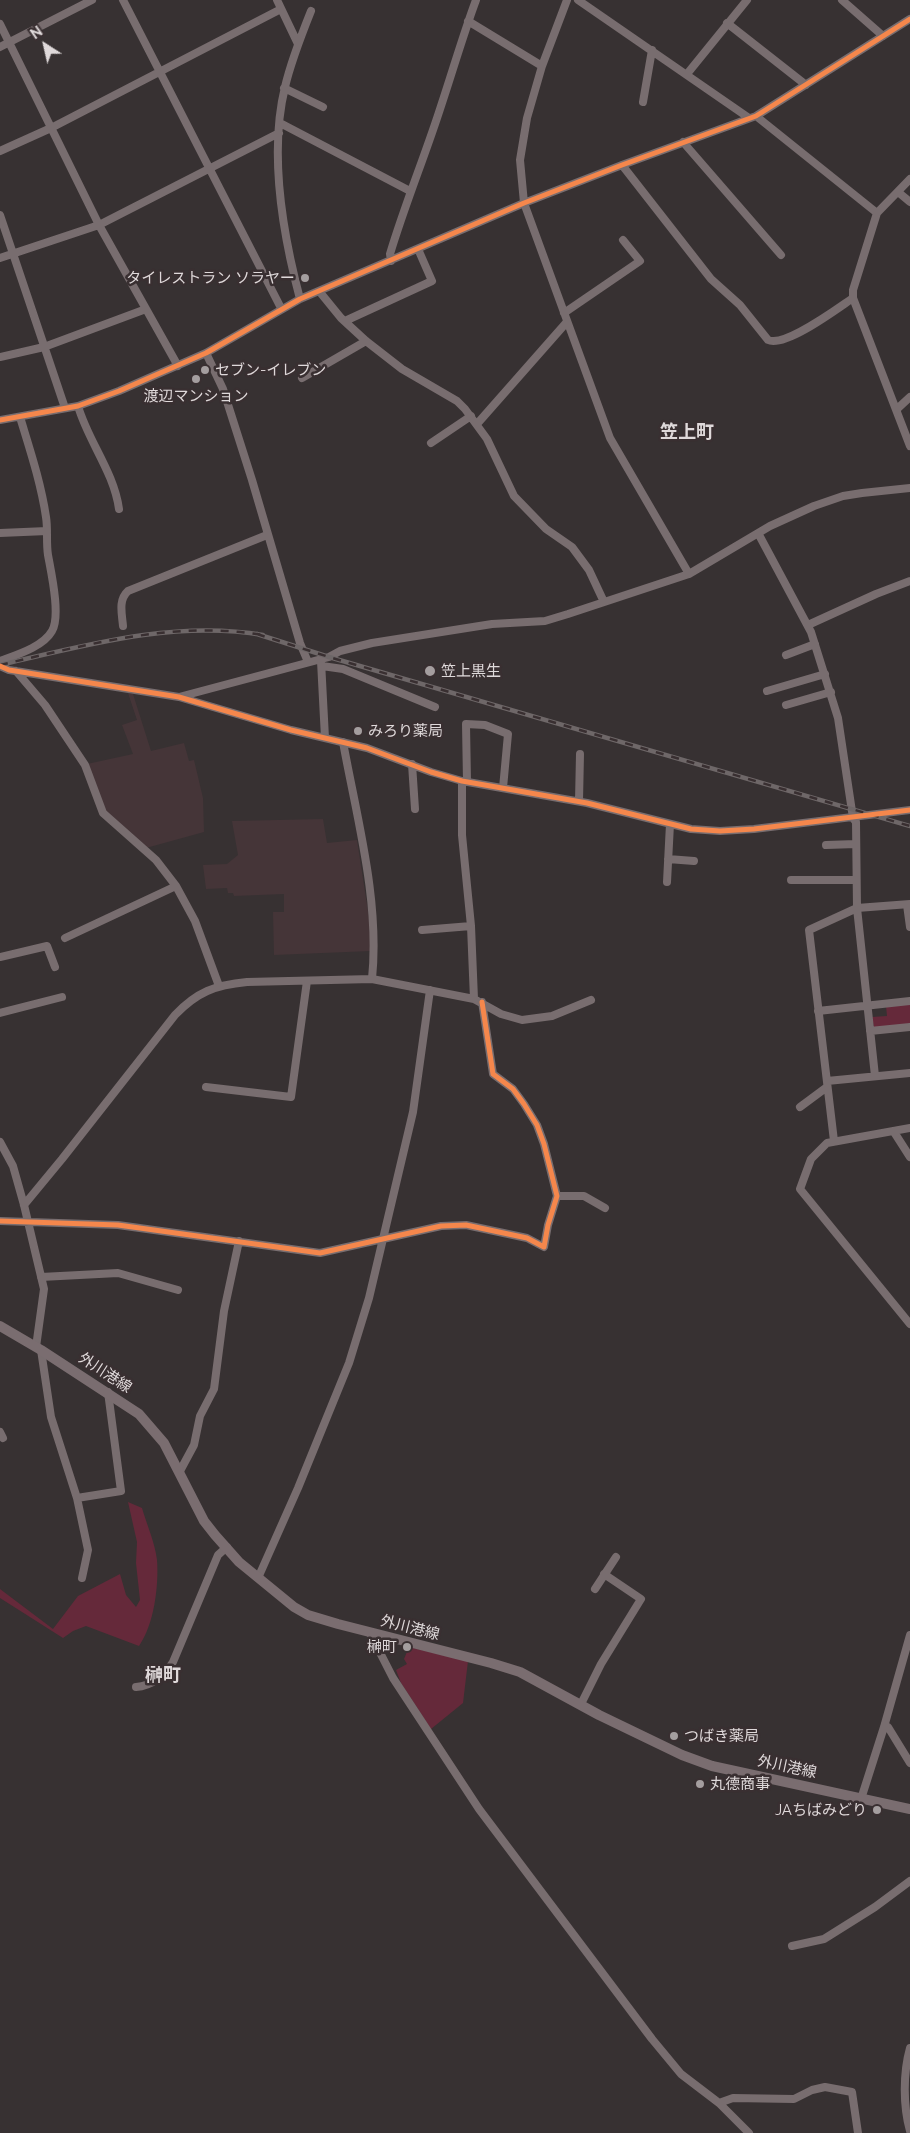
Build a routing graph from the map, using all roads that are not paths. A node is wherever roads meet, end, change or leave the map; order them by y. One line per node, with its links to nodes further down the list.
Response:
1 (92, 0): 16 (street)
2 (124, 0): 21 (street)
3 (277, 0): 9 (street)
4 (475, 0): 12 (street)
5 (567, 0): 20 (street)
6 (578, 0): 19 (street)
7 (747, 0): 13 (street)
8 (842, 0): 15 (street)
9 (281, 9): 17 (street); 21 (street)
10 (311, 11): 17 (street)
11 (910, 20): 15 (street)
12 (468, 21): 20 (street); 36 (street)
13 (727, 23): 22 (street); 23 (street)
14 (0, 24): 16 (street)
15 (883, 36): 23 (street)
16 (9, 42): 18 (street); 29 (street)
17 (298, 44): 24 (street)
18 (0, 47)
19 (652, 50): 22 (street); 25 (street)
20 (542, 66): 39 (street)
21 (159, 73): 29 (street); 34 (street)
22 (687, 74): 27 (street)
23 (806, 85): 27 (street)
24 (284, 88): 26 (street); 28 (street)
25 (644, 102)
26 (322, 107)
27 (752, 117): 31 (street); 40 (street)
28 (280, 123): 30 (street); 36 (street)
29 (51, 128): 32 (street); 42 (street)
30 (278, 133): 34 (street); 51 (street)
31 (684, 142): 33 (street); 46 (street)
32 (0, 150)
33 (622, 165): 39 (street); 50 (street)
34 (209, 170): 42 (street); 52 (street)
35 (910, 179): 37 (street)
36 (410, 191): 48 (street)
37 (898, 192): 38 (street); 40 (street)
38 (910, 202)
39 (524, 204): 44 (street); 54 (street)
40 (877, 213): 50 (street)
41 (0, 215): 45 (street)
42 (99, 225): 45 (street); 53 (street)
43 (623, 240): 54 (street)
44 (418, 249): 48 (street); 55 (street)
45 (12, 254): 47 (street); 58 (street)
46 (781, 255)
47 (0, 258)
48 (391, 261): 49 (street)
49 (319, 291): 51 (street); 55 (street)
50 (853, 298): 66 (street)
51 (300, 299): 52 (street)
52 (281, 308): 59 (street)
53 (146, 310): 58 (street); 61 (street)
54 (564, 313): 56 (street)
55 (346, 322): 57 (street)
56 (566, 323): 70 (street); 79 (street)
57 (366, 341): 62 (street); 67 (street)
58 (44, 347): 60 (street); 65 (street)
59 (206, 353): 61 (street); 78 (street)
60 (0, 357)
61 (178, 366): 64 (street)
62 (302, 378)
63 (910, 397): 66 (street)
64 (78, 406): 65 (street); 74 (street)
65 (65, 408): 68 (street)
66 (897, 409): 72 (street)
67 (471, 416): 70 (street); 71 (street)
68 (20, 417): 69 (street); 75 (street)
69 (0, 420)
70 (477, 424): 81 (street)
71 (431, 443)
72 (910, 446)
73 (910, 488): 77 (street)
74 (119, 509)
75 (47, 531): 76 (street); 86 (street)
76 (0, 533)
77 (758, 533): 79 (street); 82 (street)
78 (267, 535): 83 (street); 87 (street)
79 (689, 574): 81 (street)
80 (910, 581): 82 (street)
81 (604, 602): 88 (street)
82 (808, 625): 84 (street)
83 (123, 626)
84 (815, 644): 85 (street); 91 (street)
85 (786, 655)
86 (0, 661)
87 (308, 662): 88 (street); 94 (street)
88 (321, 662): 96 (street); 97 (street)
89 (0, 666): 90 (street)
90 (16, 671): 94 (street); 115 (street)
91 (825, 674): 92 (street); 93 (street)
92 (767, 691)
93 (831, 692): 95 (street); 106 (street)
94 (179, 697): 97 (street)
95 (786, 705)
96 (435, 707)
97 (325, 738): 98 (street)
98 (343, 742): 100 (street); 124 (street)
99 (580, 754): 103 (street)
100 (412, 764): 101 (street); 104 (street)
101 (464, 781): 102 (street); 102 (street); 118 (street)
102 (504, 788): 103 (street)
103 (579, 801): 107 (street)
104 (415, 809)
105 (910, 810): 106 (street)
106 (853, 818): 107 (street); 108 (street)
107 (670, 824): 110 (street)
108 (856, 844): 109 (street); 113 (street)
109 (826, 845)
110 (668, 859): 111 (street); 114 (street)
111 (694, 861)
112 (791, 880): 113 (street)
113 (856, 880): 117 (street)
114 (667, 882)
115 (176, 886): 121 (street); 126 (street)
116 (909, 905): 117 (street); 119 (street)
117 (857, 908): 133 (street); 134 (street)
118 (471, 926): 120 (street); 129 (street)
119 (910, 928)
120 (422, 930)
121 (65, 938)
122 (0, 957): 123 (street)
123 (55, 967)
124 (372, 980): 125 (street); 127 (street)
125 (307, 981): 126 (street); 141 (street)
126 (219, 986): 149 (street)
127 (430, 990): 129 (street); 153 (street)
128 (62, 997): 135 (street)
129 (474, 999): 132 (street)
130 (591, 1000): 132 (street)
131 (910, 1001): 133 (street)
132 (482, 1002): 148 (street)
133 (868, 1005): 134 (street); 137 (street)
134 (818, 1011): 140 (street)
135 (0, 1013)
136 (910, 1027): 137 (street)
137 (870, 1031): 139 (street)
138 (910, 1073): 139 (street)
139 (875, 1076): 140 (street)
140 (827, 1084): 142 (street); 145 (street)
141 (206, 1087)
142 (800, 1107)
143 (910, 1128): 144 (street)
144 (894, 1132): 145 (street); 147 (street)
145 (834, 1141): 157 (street)
146 (0, 1142): 149 (street)
147 (910, 1157)
148 (557, 1196): 150 (street); 153 (street)
149 (24, 1205): 152 (street)
150 (605, 1208)
151 (0, 1221): 152 (street)
152 (28, 1222): 154 (street); 155 (street)
153 (382, 1240): 154 (street); 167 (street)
154 (239, 1241): 161 (street)
155 (41, 1277): 156 (street); 159 (street)
156 (178, 1290)
157 (910, 1324)
158 (0, 1326): 159 (main road, 外川港線)
159 (38, 1348): 160 (main road, 外川港線); 162 (street)
160 (108, 1392): 161 (main road, 外川港線); 162 (street)
161 (180, 1471): 163 (main road, 外川港線)
162 (77, 1498): 166 (street)
163 (227, 1547): 167 (main road, 外川港線); 171 (street)
164 (616, 1557): 165 (street)
165 (604, 1574): 168 (street); 172 (street)
166 (82, 1578)
167 (258, 1578): 169 (main road, 外川港線)
168 (594, 1589)
169 (370, 1633): 172 (main road, 外川港線); 180 (street)
170 (910, 1635): 173 (street)
171 (136, 1687)
172 (581, 1704): 175 (main road, 外川港線)
173 (884, 1727): 174 (street); 175 (street)
174 (910, 1763)
175 (861, 1799): 176 (main road, 外川港線)
176 (910, 1809)
177 (910, 1881): 178 (street)
178 (792, 1946)
179 (910, 2048): 181 (street)
180 (719, 2103): 182 (street); 183 (street)
181 (910, 2131)
182 (749, 2133)
183 (858, 2133)

